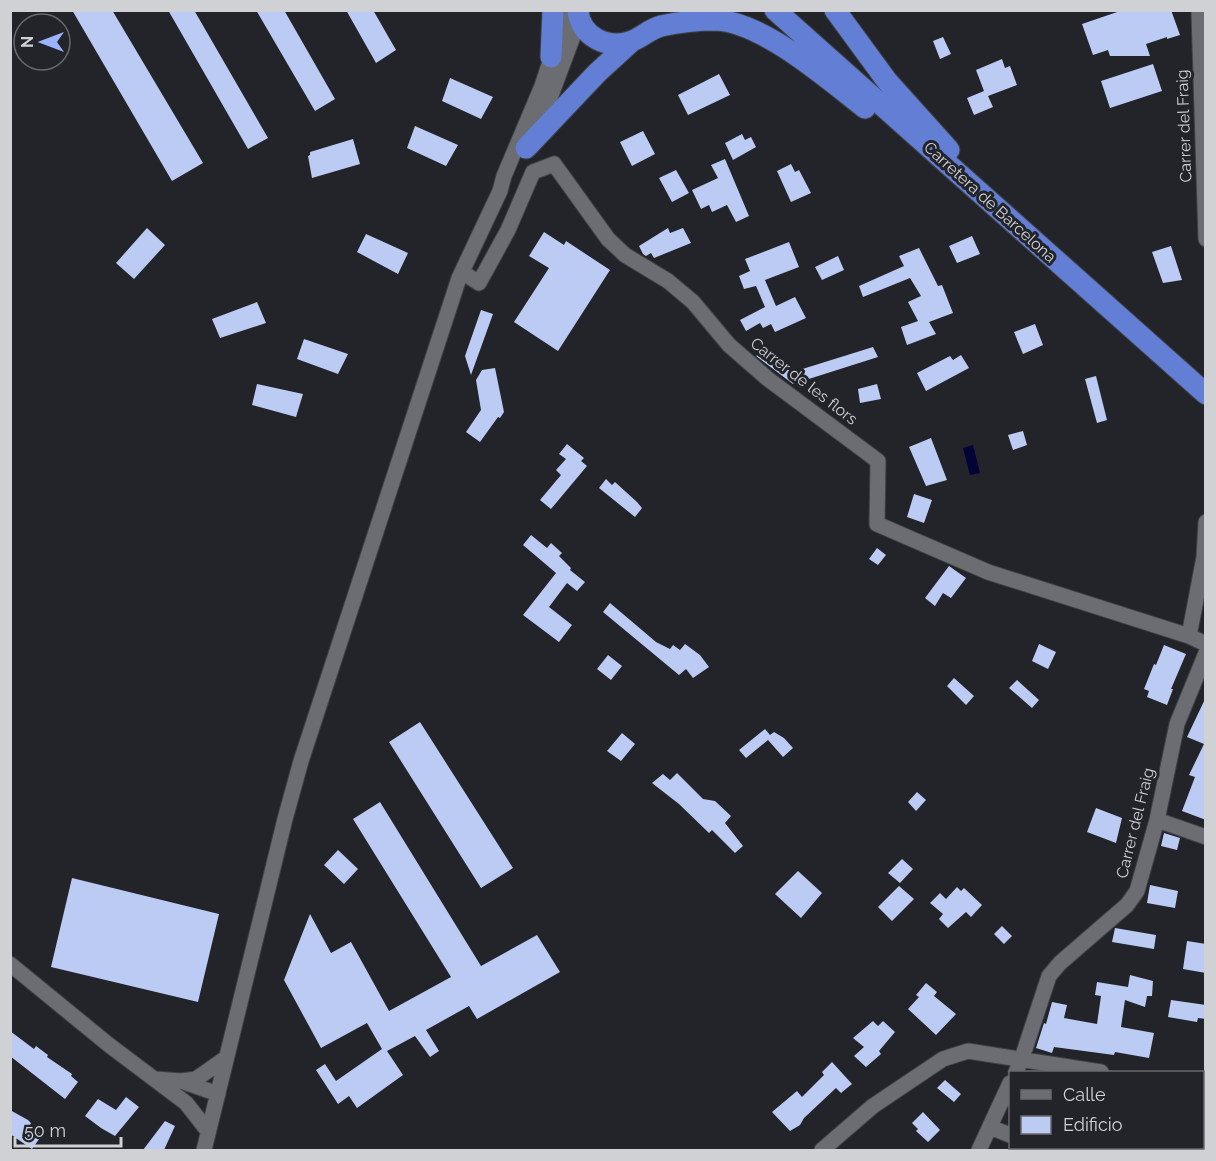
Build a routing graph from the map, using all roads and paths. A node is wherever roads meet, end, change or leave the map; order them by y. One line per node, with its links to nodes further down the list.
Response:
1 (553, 10): 7 (highway)
2 (775, 10): 10 (highway, Carretera de Barcelona)
3 (835, 10): 10 (highway)
4 (1202, 12): 11 (street, Carrer del Fraig)
5 (576, 13): 6 (highway); 7 (street); 8 (street)
6 (633, 41): 8 (highway); 10 (highway)
7 (551, 57): 9 (street)
8 (526, 148): 9 (street)
9 (500, 191): 12 (street)
10 (1011, 220): 13 (highway, Carretera de Barcelona)
11 (1206, 239)
12 (462, 272): 15 (street, Carrer de les flors); 21 (street)
13 (1206, 394)
14 (1206, 522): 15 (street)
15 (1189, 636): 16 (street)
16 (1206, 644)
17 (1206, 653): 18 (street, Carrer del Fraig)
18 (1156, 820): 19 (street); 22 (street, Carrer del Fraig)
19 (1206, 837)
20 (10, 964): 24 (street)
21 (226, 1058): 25 (street); 27 (street)
22 (1019, 1065): 23 (street); 32 (street)
23 (1089, 1071)
24 (156, 1079): 25 (street); 28 (street)
25 (181, 1081): 27 (street)
26 (1009, 1087): 29 (street)
27 (218, 1094): 28 (street); 31 (street)
28 (186, 1103): 31 (street)
29 (990, 1127): 30 (street); 33 (street)
30 (1009, 1134)
31 (208, 1144)
32 (822, 1150)
33 (979, 1150)

